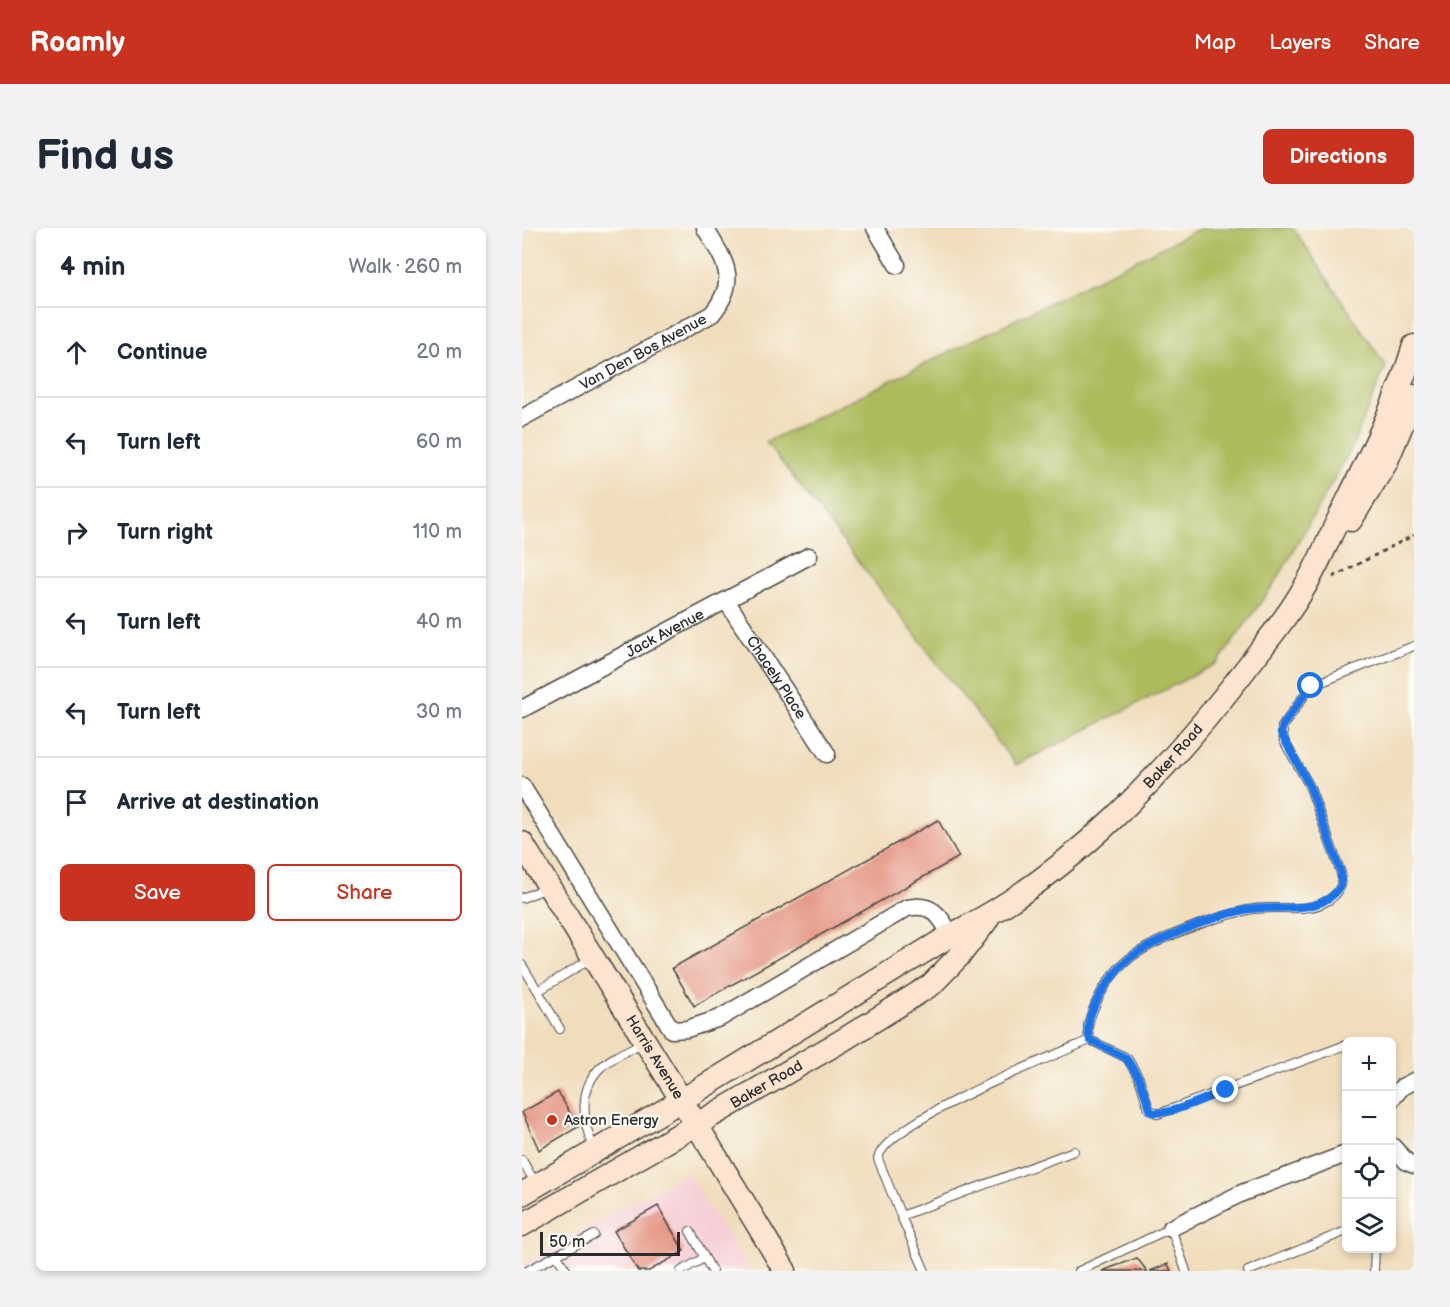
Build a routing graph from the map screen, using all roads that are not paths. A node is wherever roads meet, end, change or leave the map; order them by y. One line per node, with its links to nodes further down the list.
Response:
1 (705, 228): 6 (street, Van Den Bos Avenue)
2 (875, 228): 3 (street)
3 (897, 265)
4 (1413, 356): 8 (main road, Baker Road)
5 (1414, 396): 8 (main road, Baker Road)
6 (522, 418)
7 (809, 556): 9 (street, Jack Avenue)
8 (1324, 571): 17 (main road, Baker Road)
9 (727, 602): 11 (street, Jack Avenue); 12 (street, Chacely Place)
10 (1414, 646): 23 (lane)
11 (522, 709)
12 (827, 754)
13 (522, 786): 18 (street)
14 (522, 843): 15 (main road, Harris Avenue)
15 (549, 887): 16 (lane); 19 (main road, Harris Avenue)
16 (522, 898)
17 (989, 916): 18 (main road, Baker Road); 29 (main road, Baker Road)
18 (951, 935): 28 (main road, Baker Road)
19 (593, 958): 21 (lane); 24 (main road, Harris Avenue)
20 (522, 965): 21 (lane)
21 (538, 991): 22 (lane)
22 (560, 1029)
23 (1090, 1040): 25 (lane); 37 (lane)
24 (644, 1042): 28 (main road, Harris Avenue); 32 (lane)
25 (1342, 1046)
26 (1414, 1081): 27 (street)
27 (1396, 1095)
28 (682, 1101): 29 (main road, Harris Avenue); 32 (main road, Baker Road)
29 (698, 1124): 38 (main road, Baker Road); 50 (main road, Harris Avenue)
30 (1396, 1150): 35 (street)
31 (1074, 1151): 37 (lane)
32 (596, 1152): 36 (main road, Baker Road)
33 (1342, 1156): 39 (street)
34 (522, 1160): 36 (lane)
35 (1414, 1165)
36 (529, 1190)
37 (901, 1216): 51 (lane)
38 (522, 1225)
39 (1171, 1228): 52 (lane); 53 (lane)
40 (690, 1231): 45 (lane)
41 (1342, 1233): 54 (lane)
42 (594, 1234): 44 (lane)
43 (1375, 1253): 55 (lane)
44 (556, 1255): 46 (lane); 47 (lane)
45 (704, 1258): 48 (lane); 49 (lane)
46 (527, 1271)
47 (567, 1271)
48 (681, 1271)
49 (712, 1271)
50 (785, 1271)
51 (925, 1271)
52 (1079, 1271)
53 (1186, 1271)
54 (1248, 1271)
55 (1374, 1271)

